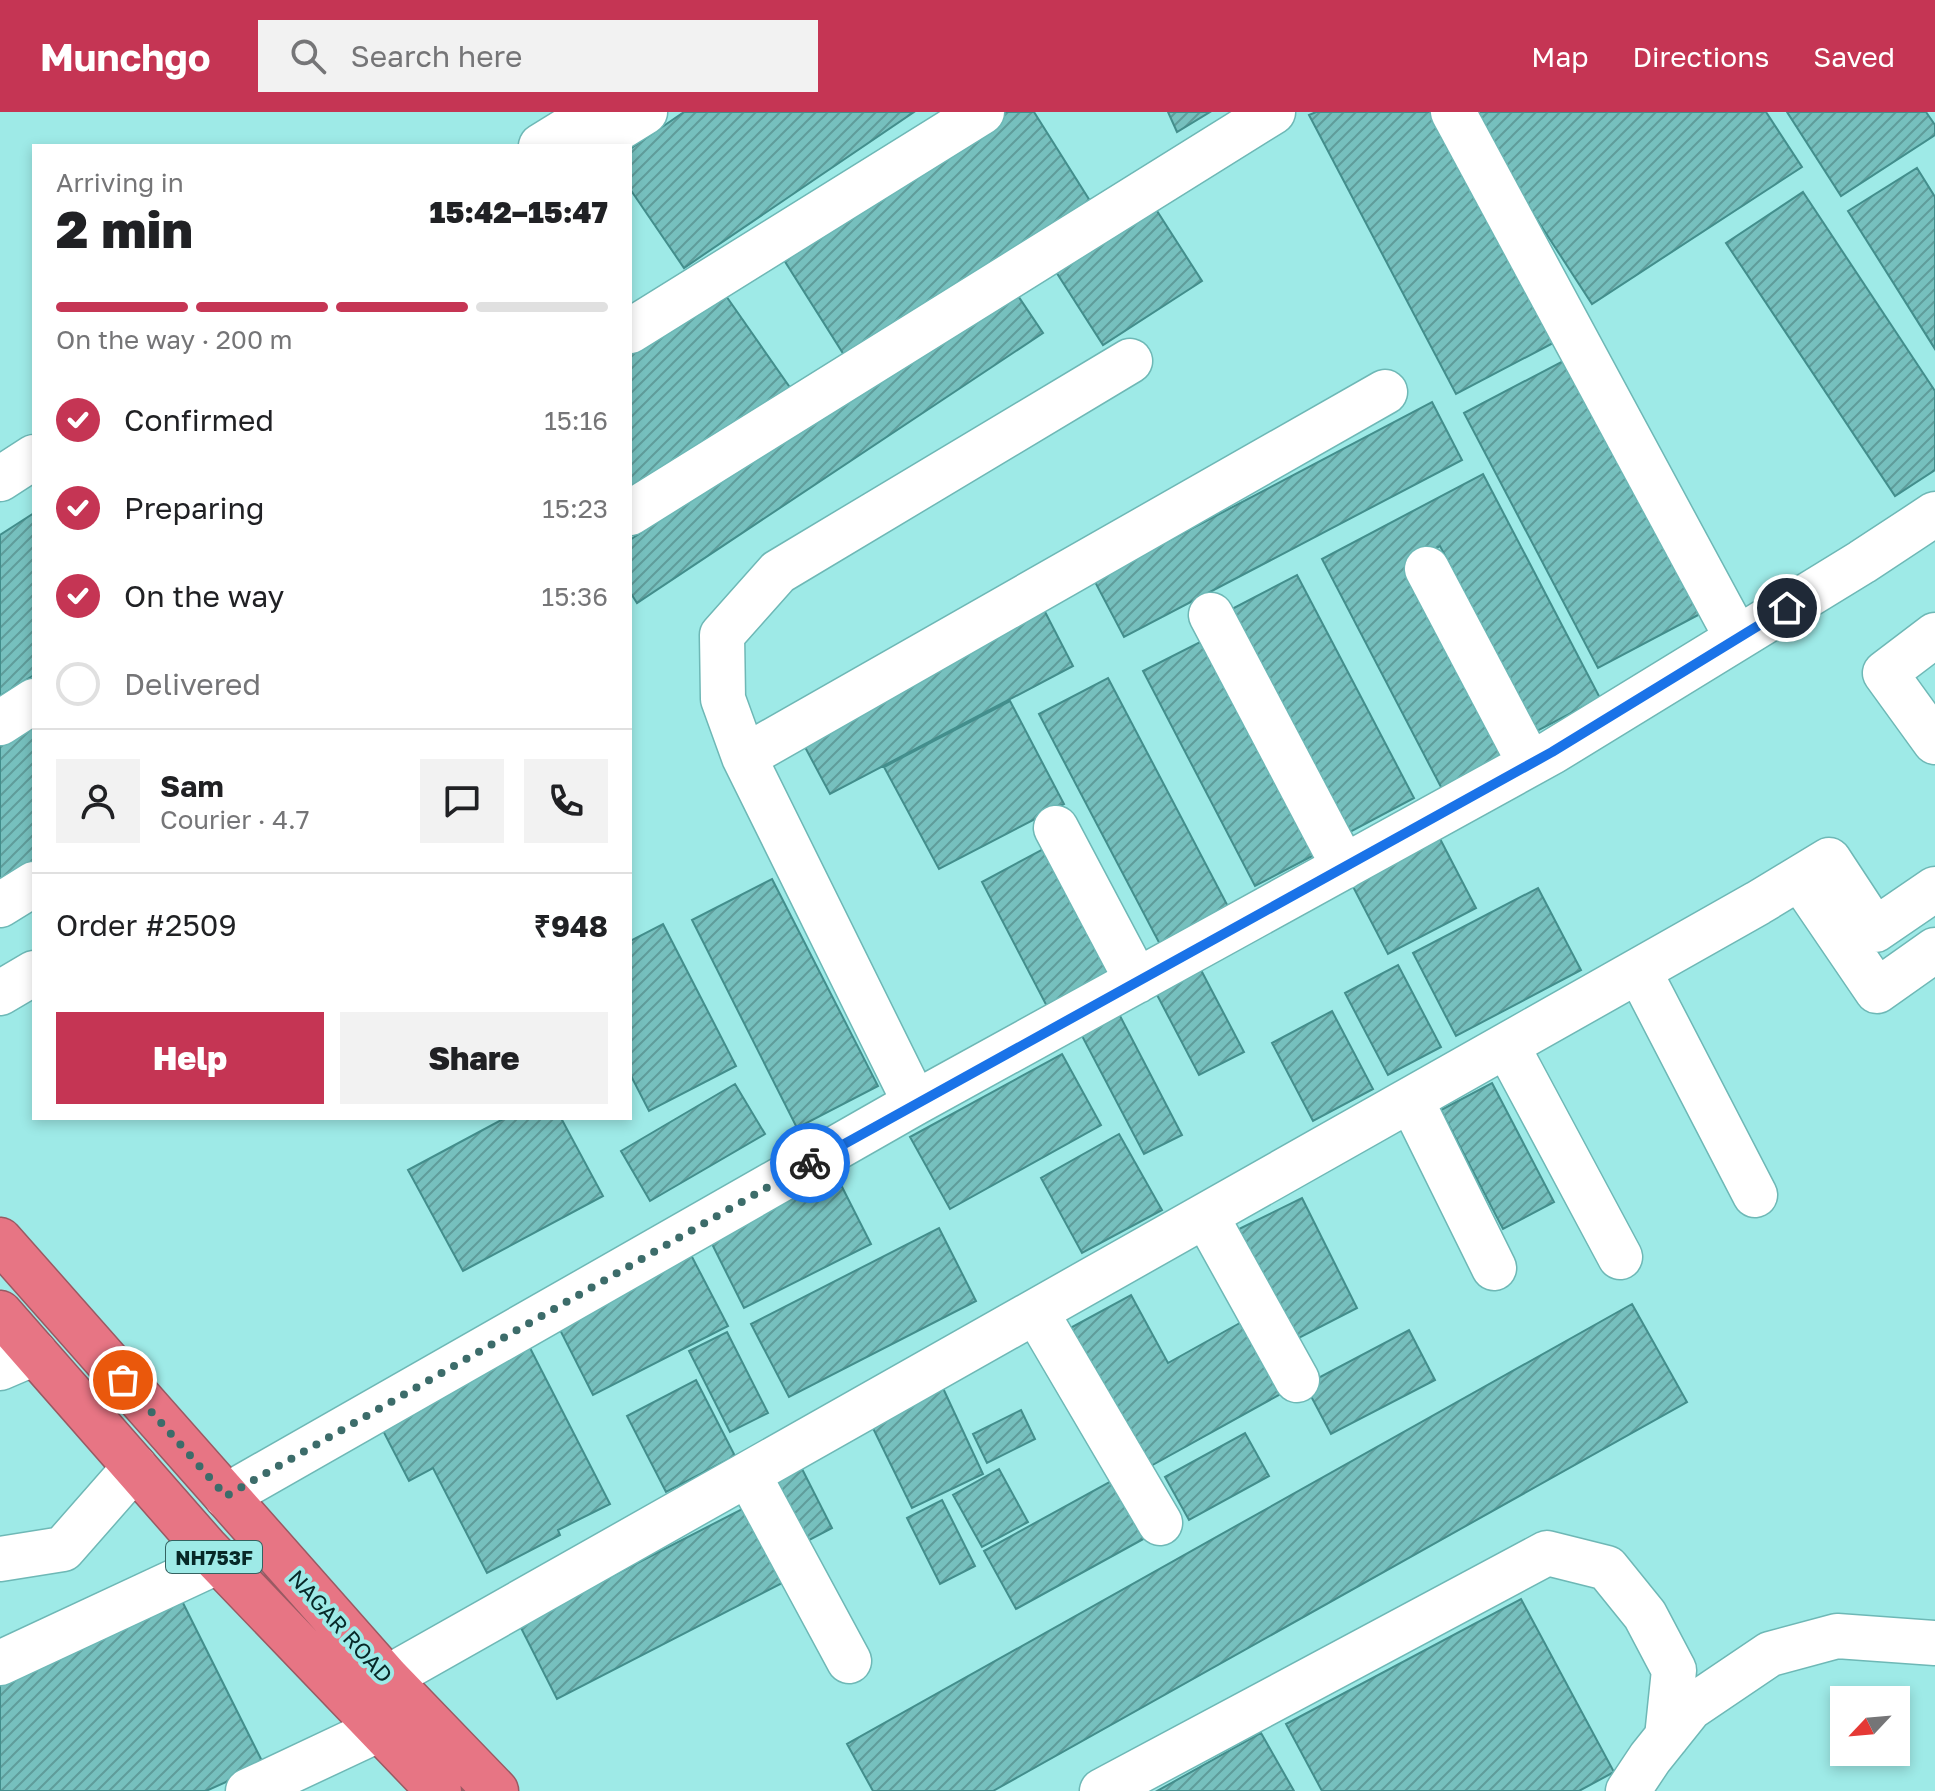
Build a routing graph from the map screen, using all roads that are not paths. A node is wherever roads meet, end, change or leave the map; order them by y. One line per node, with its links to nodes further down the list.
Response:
1 (596, 112): 6 (street)
2 (645, 112): 7 (street)
3 (982, 112): 8 (street)
4 (1273, 112): 15 (street)
5 (1453, 112): 20 (street)
6 (544, 144)
7 (593, 144)
8 (632, 330)
9 (1130, 361): 24 (street)
10 (1385, 392): 24 (street)
11 (32, 458): 12 (street)
12 (0, 479)
13 (32, 490): 14 (street)
14 (0, 510)
15 (632, 512)
16 (1935, 514): 20 (street)
17 (1427, 569): 25 (street)
18 (1211, 615): 27 (street)
19 (1935, 635): 23 (street)
20 (1737, 638): 25 (street)
21 (32, 702): 22 (street)
22 (0, 723)
23 (1935, 742)
24 (744, 757): 39 (street)
25 (1530, 764): 27 (street)
26 (1056, 828): 35 (street)
27 (1344, 867): 35 (street)
28 (1800, 878): 30 (street); 32 (street); 33 (street)
29 (32, 885): 31 (street)
30 (1935, 889)
31 (0, 905)
32 (1935, 950)
33 (1639, 971): 37 (street); 40 (street)
34 (32, 974): 36 (street)
35 (1137, 981): 39 (street)
36 (0, 993)
37 (1507, 1046): 38 (street); 43 (street)
38 (1411, 1100): 41 (street); 44 (street)
39 (915, 1103): 51 (street)
40 (1755, 1195)
41 (1206, 1216): 45 (street); 48 (street)
42 (0, 1240): 51 (highway, NAGAR ROAD / NH753F)
43 (1620, 1257)
44 (1494, 1268)
45 (1036, 1312): 50 (street); 52 (street)
46 (0, 1313): 47 (highway, NAGAR ROAD / NH753F)
47 (17, 1360): 49 (highway, NAGAR ROAD / NH753F)
48 (1297, 1380)
49 (135, 1467): 53 (street); 54 (highway, NAGAR ROAD / NH753F)
50 (748, 1474): 56 (street); 58 (street)
51 (226, 1496): 58 (highway, NAGAR ROAD / NH753F)
52 (1160, 1523)
53 (0, 1559)
54 (219, 1561): 57 (street); 59 (highway, NAGAR ROAD / NH753F)
55 (1935, 1643): 60 (street)
56 (849, 1661)
57 (0, 1663)
58 (387, 1678): 63 (highway, NAGAR ROAD / NH753F)
59 (380, 1729): 61 (street); 62 (highway, NAGAR ROAD / NH753F)
60 (1667, 1737): 64 (street); 65 (street)
61 (248, 1791)
62 (439, 1791)
63 (496, 1791)
64 (1102, 1791)
65 (1628, 1791)

